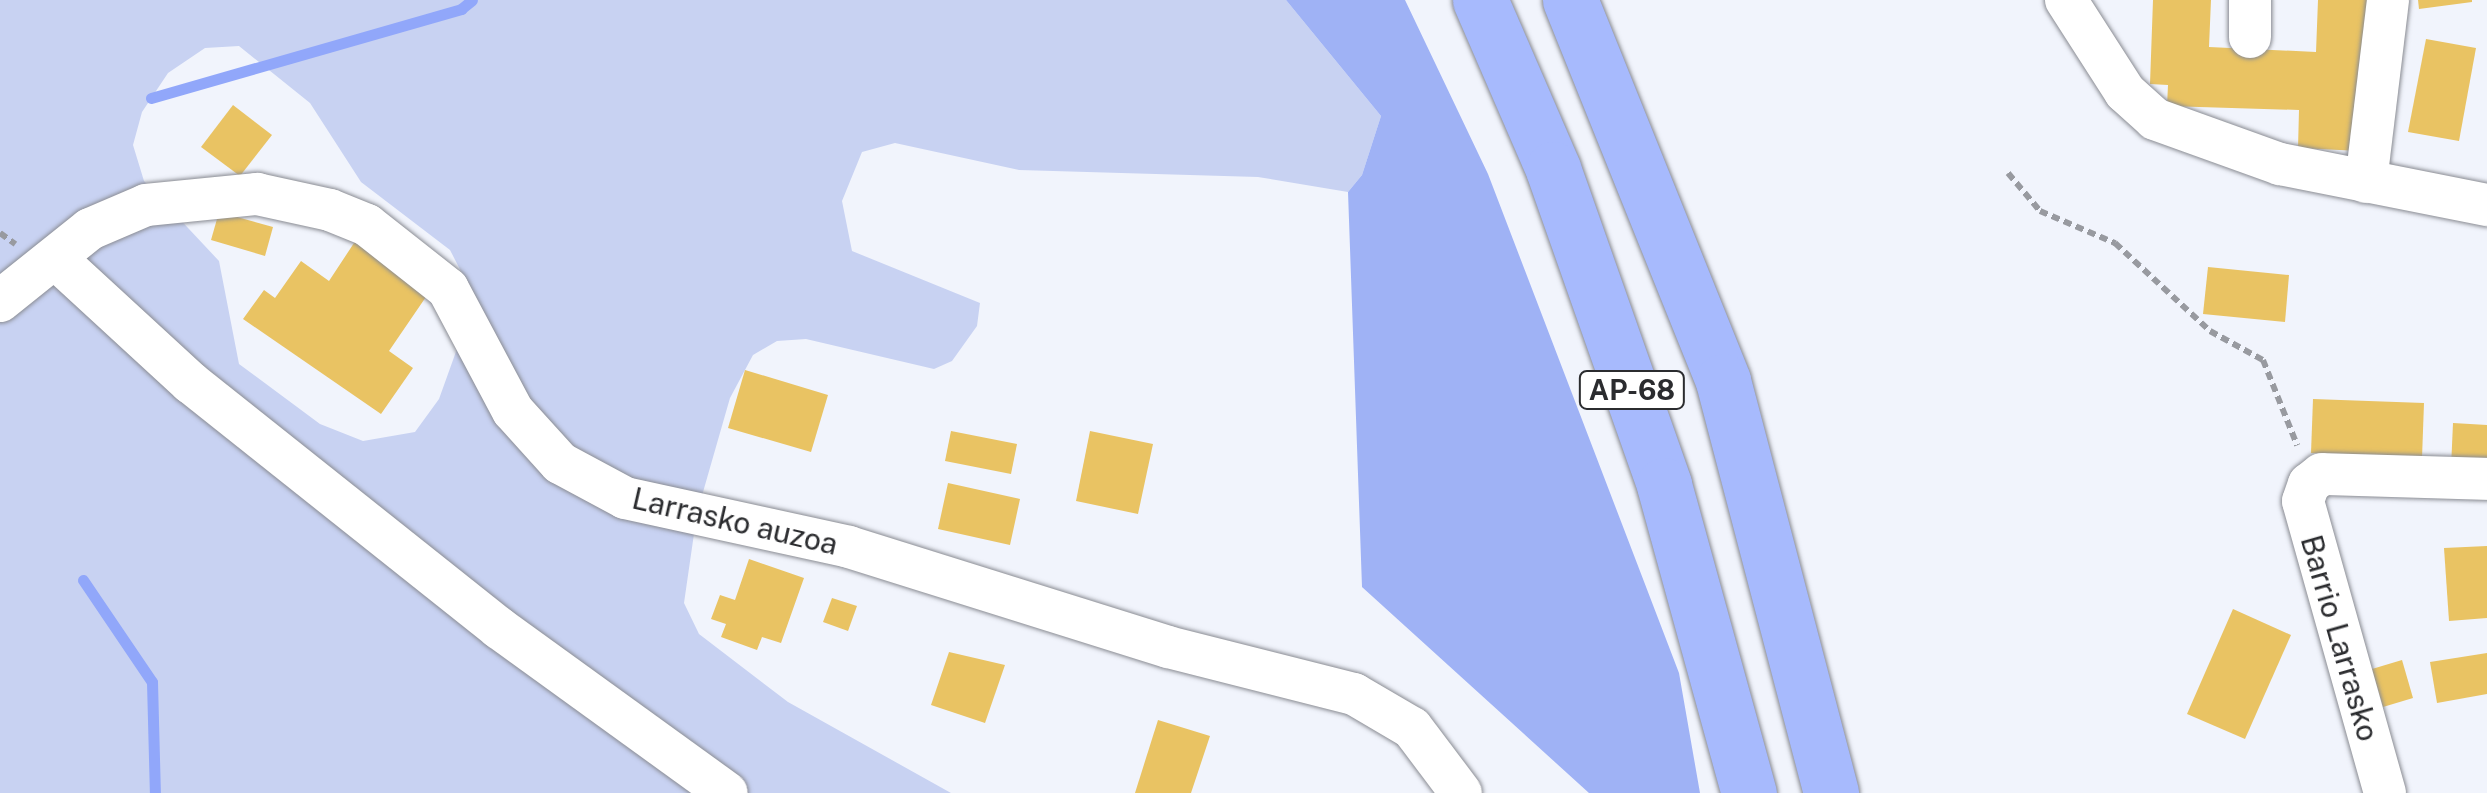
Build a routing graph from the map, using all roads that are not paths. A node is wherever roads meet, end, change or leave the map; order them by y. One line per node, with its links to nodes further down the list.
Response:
1 (1480, 0): 12 (highway, AP-68)
2 (1570, 0): 13 (highway, AP-68)
3 (2066, 0): 5 (street)
4 (2388, 7): 5 (street)
5 (2366, 182): 6 (street)
6 (2487, 205)
7 (47, 265): 8 (street); 10 (street); 11 (street, Larrasko auzoa)
8 (1, 300)
9 (2487, 478): 14 (street, Barrio Larrasko)
10 (727, 793)
11 (1461, 793)
12 (1749, 793)
13 (1831, 793)
14 (2385, 793)

